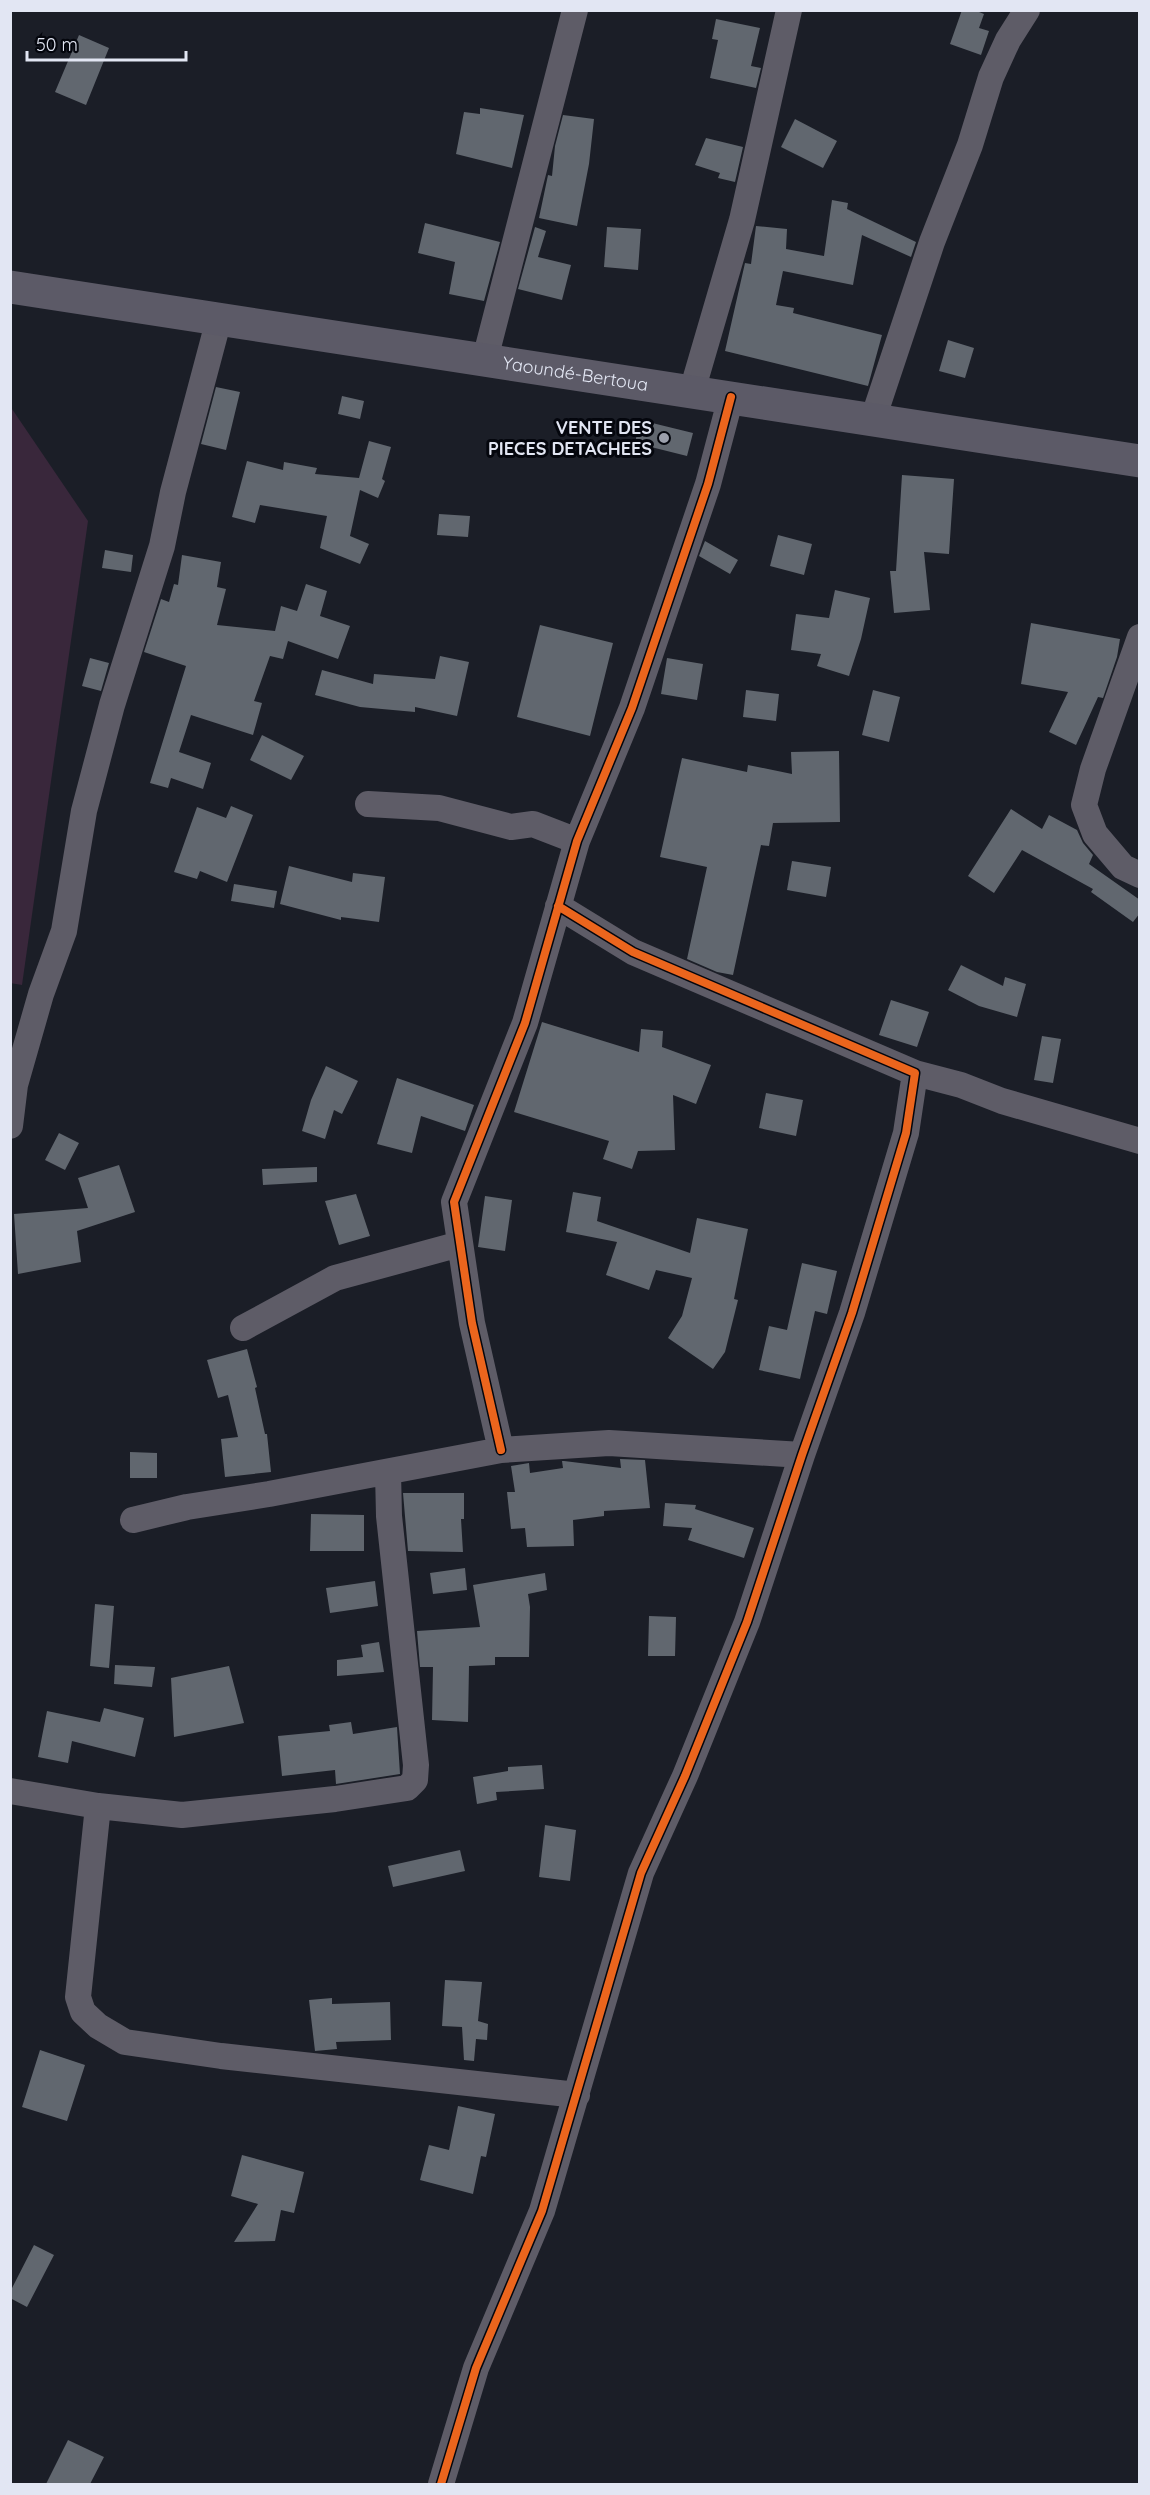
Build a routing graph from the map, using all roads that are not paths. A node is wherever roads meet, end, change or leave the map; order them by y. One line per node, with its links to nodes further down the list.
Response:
1 (575, 10): 6 (street)
2 (789, 10): 7 (street)
3 (1027, 10): 9 (street)
4 (10, 287): 5 (highway, Yaoundé-Bertoua)
5 (219, 319): 6 (highway, Yaoundé-Bertoua); 17 (street)
6 (485, 359): 7 (highway, Yaoundé-Bertoua)
7 (692, 391): 8 (highway, Yaoundé-Bertoua)
8 (731, 397): 9 (highway, Yaoundé-Bertoua); 13 (street)
9 (873, 419): 10 (highway, Yaoundé-Bertoua)
10 (1140, 461)
11 (1140, 637): 14 (street)
12 (368, 804): 13 (street)
13 (577, 841): 15 (street)
14 (1140, 875)
15 (558, 906): 16 (street); 19 (street)
16 (915, 1073): 18 (street); 22 (street)
17 (10, 1126)
18 (1140, 1141)
19 (460, 1244): 20 (street); 21 (street)
20 (243, 1328)
21 (501, 1450): 22 (street); 23 (street)
22 (802, 1455): 27 (street)
23 (388, 1472): 24 (street); 26 (street)
24 (133, 1520)
25 (10, 1791): 26 (street)
26 (98, 1806): 27 (street)
27 (577, 2095): 28 (street)
28 (441, 2484)

